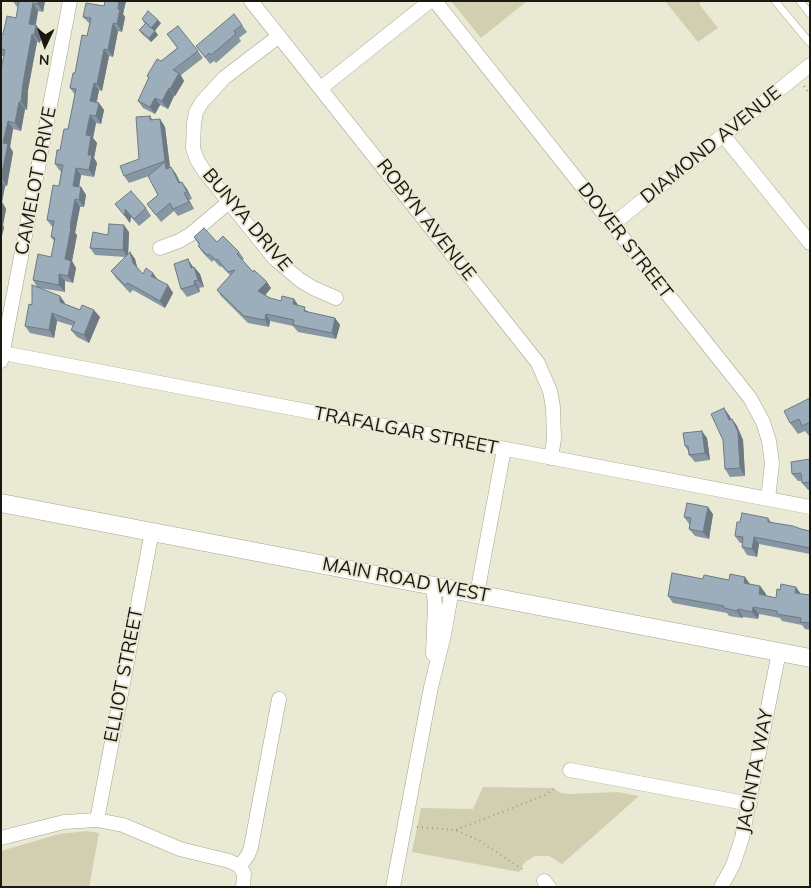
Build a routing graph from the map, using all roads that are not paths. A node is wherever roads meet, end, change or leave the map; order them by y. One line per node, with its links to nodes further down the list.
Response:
1 (70, 1): 18 (street, CAMELOT DRIVE)
2 (251, 1): 8 (street, ROBYN AVENUE)
3 (430, 1): 11 (street)
4 (435, 1): 14 (street, DOVER STREET)
5 (775, 1): 9 (lane)
6 (800, 1): 7 (lane)
7 (810, 14)
8 (279, 36): 11 (street, ROBYN AVENUE); 13 (street, BUNYA DRIVE)
9 (810, 43)
10 (810, 65): 12 (street, DIAMOND AVENUE)
11 (321, 88): 20 (street, ROBYN AVENUE)
12 (723, 135): 14 (street, DIAMOND AVENUE); 15 (street)
13 (228, 202): 16 (street); 17 (street, BUNYA DRIVE)
14 (612, 225): 21 (street, DOVER STREET)
15 (810, 243)
16 (160, 248)
17 (336, 298)
18 (2, 357): 19 (street, TRAFALGAR STREET)
19 (504, 449): 20 (street, TRAFALGAR STREET); 27 (street)
20 (551, 458): 21 (street, TRAFALGAR STREET)
21 (768, 499): 23 (street, TRAFALGAR STREET)
22 (1, 503): 24 (street, MAIN ROAD WEST)
23 (810, 507)
24 (152, 531): 25 (street, MAIN ROAD WEST); 34 (street, ELLIOT STREET)
25 (433, 585): 26 (street, MAIN ROAD WEST); 30 (street)
26 (452, 589): 27 (street, MAIN ROAD WEST); 30 (street)
27 (477, 594): 28 (street, MAIN ROAD WEST)
28 (779, 652): 29 (street, MAIN ROAD WEST); 33 (street, JACINTA WAY)
29 (810, 658)
30 (431, 687): 38 (street)
31 (278, 699): 36 (street)
32 (570, 770): 33 (street)
33 (750, 804): 39 (street, JACINTA WAY)
34 (97, 820): 35 (street); 36 (street)
35 (1, 838)
36 (240, 866): 37 (street)
37 (243, 887)
38 (393, 887)
39 (721, 887)

